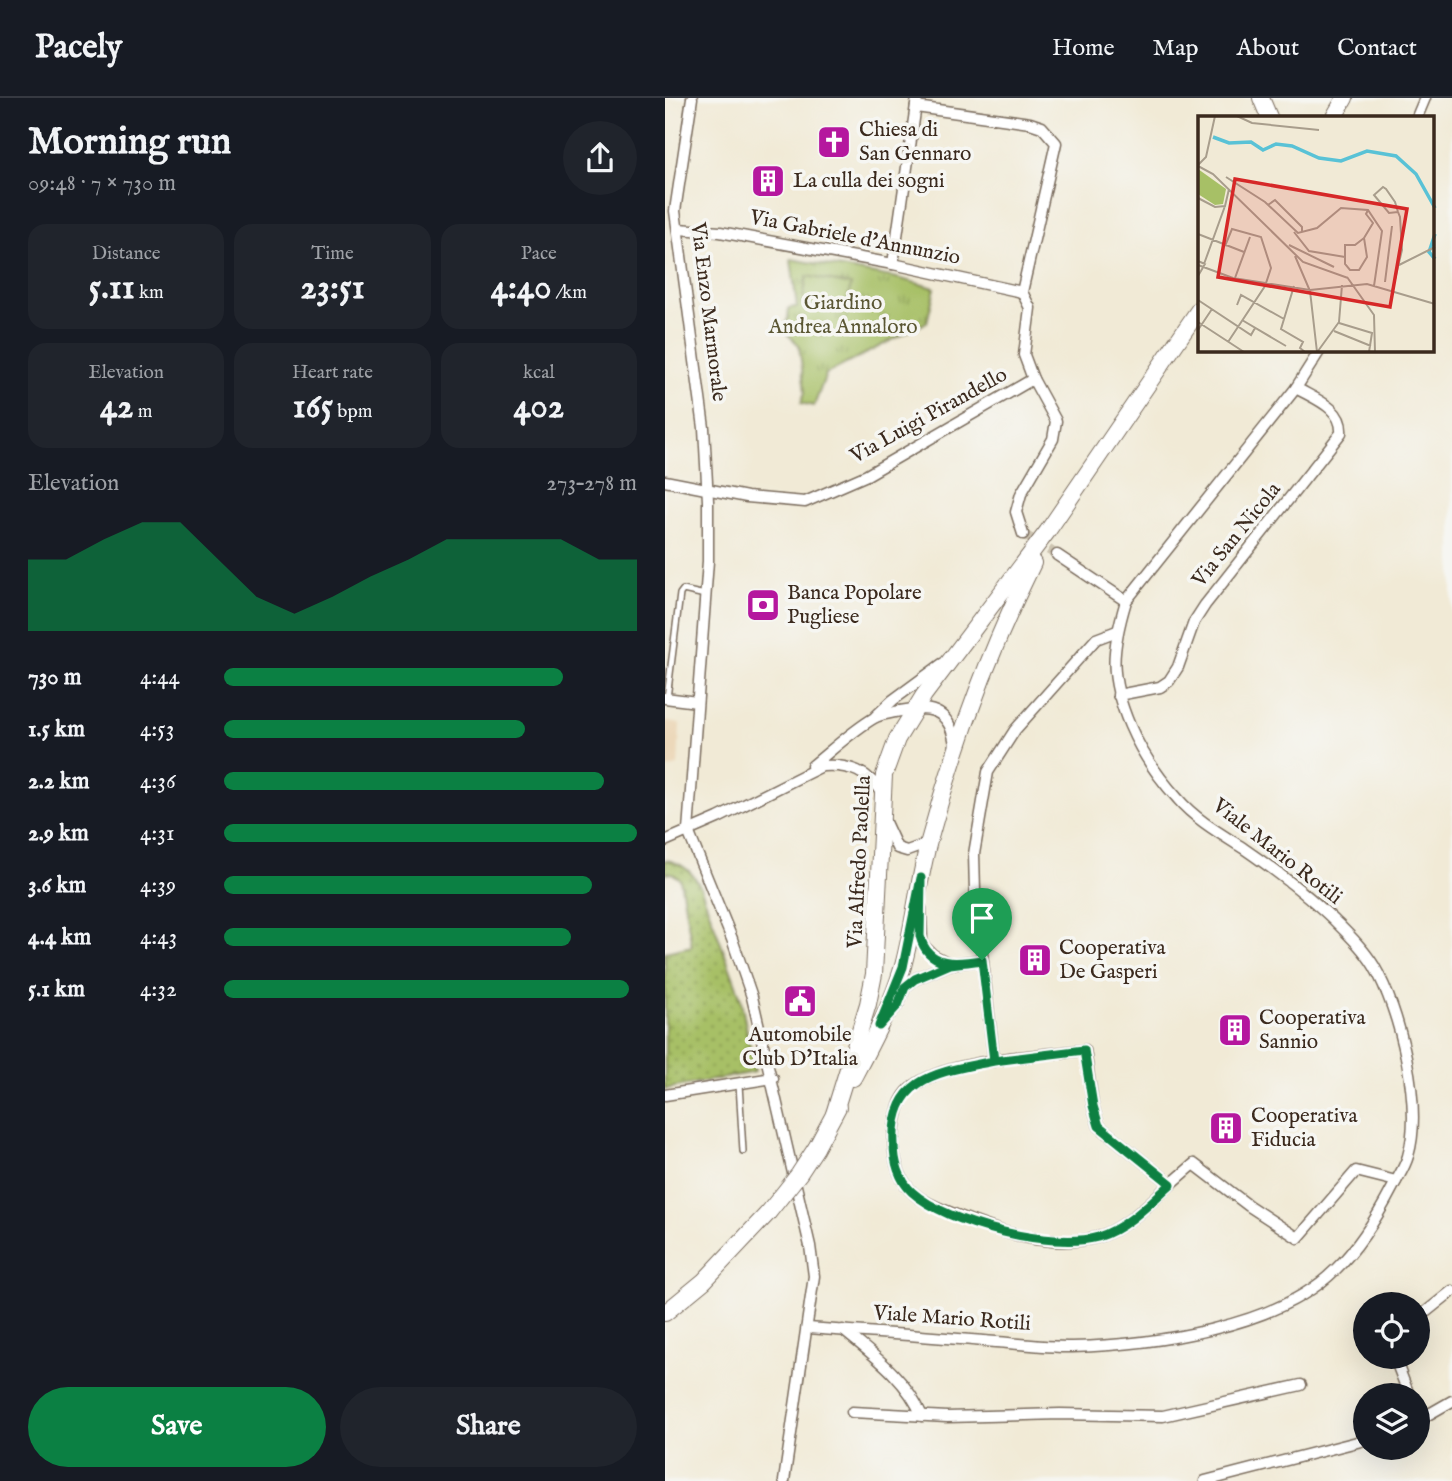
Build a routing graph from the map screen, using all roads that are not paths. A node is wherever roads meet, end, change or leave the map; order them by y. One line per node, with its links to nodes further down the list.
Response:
1 (692, 98): 9 (street, Via Enzo Marmorale)
2 (1261, 98): 6 (main road)
3 (1345, 98): 7 (main road)
4 (1425, 98): 8 (street)
5 (917, 103): 10 (street); 11 (street, Via Luigi Pirandello)
6 (1269, 116)
7 (1334, 116)
8 (1417, 116)
9 (678, 229): 10 (street, Via Gabriele d'Annunzio); 17 (street, Via Enzo Marmorale)
10 (893, 264): 11 (street, Via Gabriele d'Annunzio)
11 (1022, 292): 14 (street, Via Luigi Pirandello)
12 (1198, 311): 18 (main road, Via Alfredo Paolella)
13 (1319, 352): 15 (street, Viale Mario Rotili)
14 (1033, 379): 17 (street, Via Luigi Pirandello); 19 (street)
15 (1296, 388): 22 (street, Viale Mario Rotili); 25 (street, Via San Nicola)
16 (665, 481): 17 (street, Via Luigi Pirandello)
17 (708, 490): 21 (street, Via Enzo Marmorale)
18 (1047, 532): 24 (main road, Via Alfredo Paolella); 30 (main road, Via Alfredo Paolella)
19 (1023, 534)
20 (1058, 555): 22 (street)
21 (705, 595): 26 (lane); 27 (street, Via Enzo Marmorale)
22 (1126, 601): 23 (street, Viale Mario Rotili)
23 (1117, 631): 25 (street, Viale Mario Rotili); 38 (street)
24 (955, 654): 28 (main road, Via Alfredo Paolella); 29 (street)
25 (1118, 695): 47 (street, Viale Mario Rotili)
26 (666, 698): 27 (street)
27 (697, 702): 34 (street, Via Enzo Marmorale)
28 (916, 708): 29 (street); 30 (street); 32 (main road, Via Alfredo Paolella)
29 (876, 716): 31 (street)
30 (955, 751): 36 (main road, Via Alfredo Paolella)
31 (799, 776): 32 (street); 34 (street)
32 (884, 798): 33 (main road, Via Alfredo Paolella)
33 (883, 817): 36 (street); 45 (main road, Via Alfredo Paolella)
34 (688, 831): 35 (street); 42 (street)
35 (665, 841)
36 (929, 843): 37 (main road, Via Alfredo Paolella)
37 (921, 878): 39 (street); 40 (main road, Via Alfredo Paolella)
38 (982, 960): 39 (street); 41 (street)
39 (950, 964): 40 (street)
40 (879, 1026): 45 (main road, Via Alfredo Paolella)
41 (994, 1061): 48 (street); 48 (street)
42 (773, 1078): 43 (street); 52 (street)
43 (739, 1084): 44 (street); 46 (lane)
44 (665, 1095)
45 (834, 1114): 51 (main road, Via Alfredo Paolella, bridge)
46 (743, 1151)
47 (1396, 1181): 48 (street); 53 (street, Viale Mario Rotili)
48 (1171, 1184)
49 (1452, 1292): 50 (street)
50 (1430, 1309)
51 (665, 1313)
52 (808, 1328): 53 (street, Viale Mario Rotili); 60 (street)
53 (843, 1330): 58 (street)
54 (1301, 1385): 58 (street)
55 (1452, 1401): 57 (street)
56 (852, 1412): 58 (street)
57 (1430, 1412)
58 (922, 1416)
59 (1353, 1443): 61 (street)
60 (786, 1481)
61 (1205, 1481)

